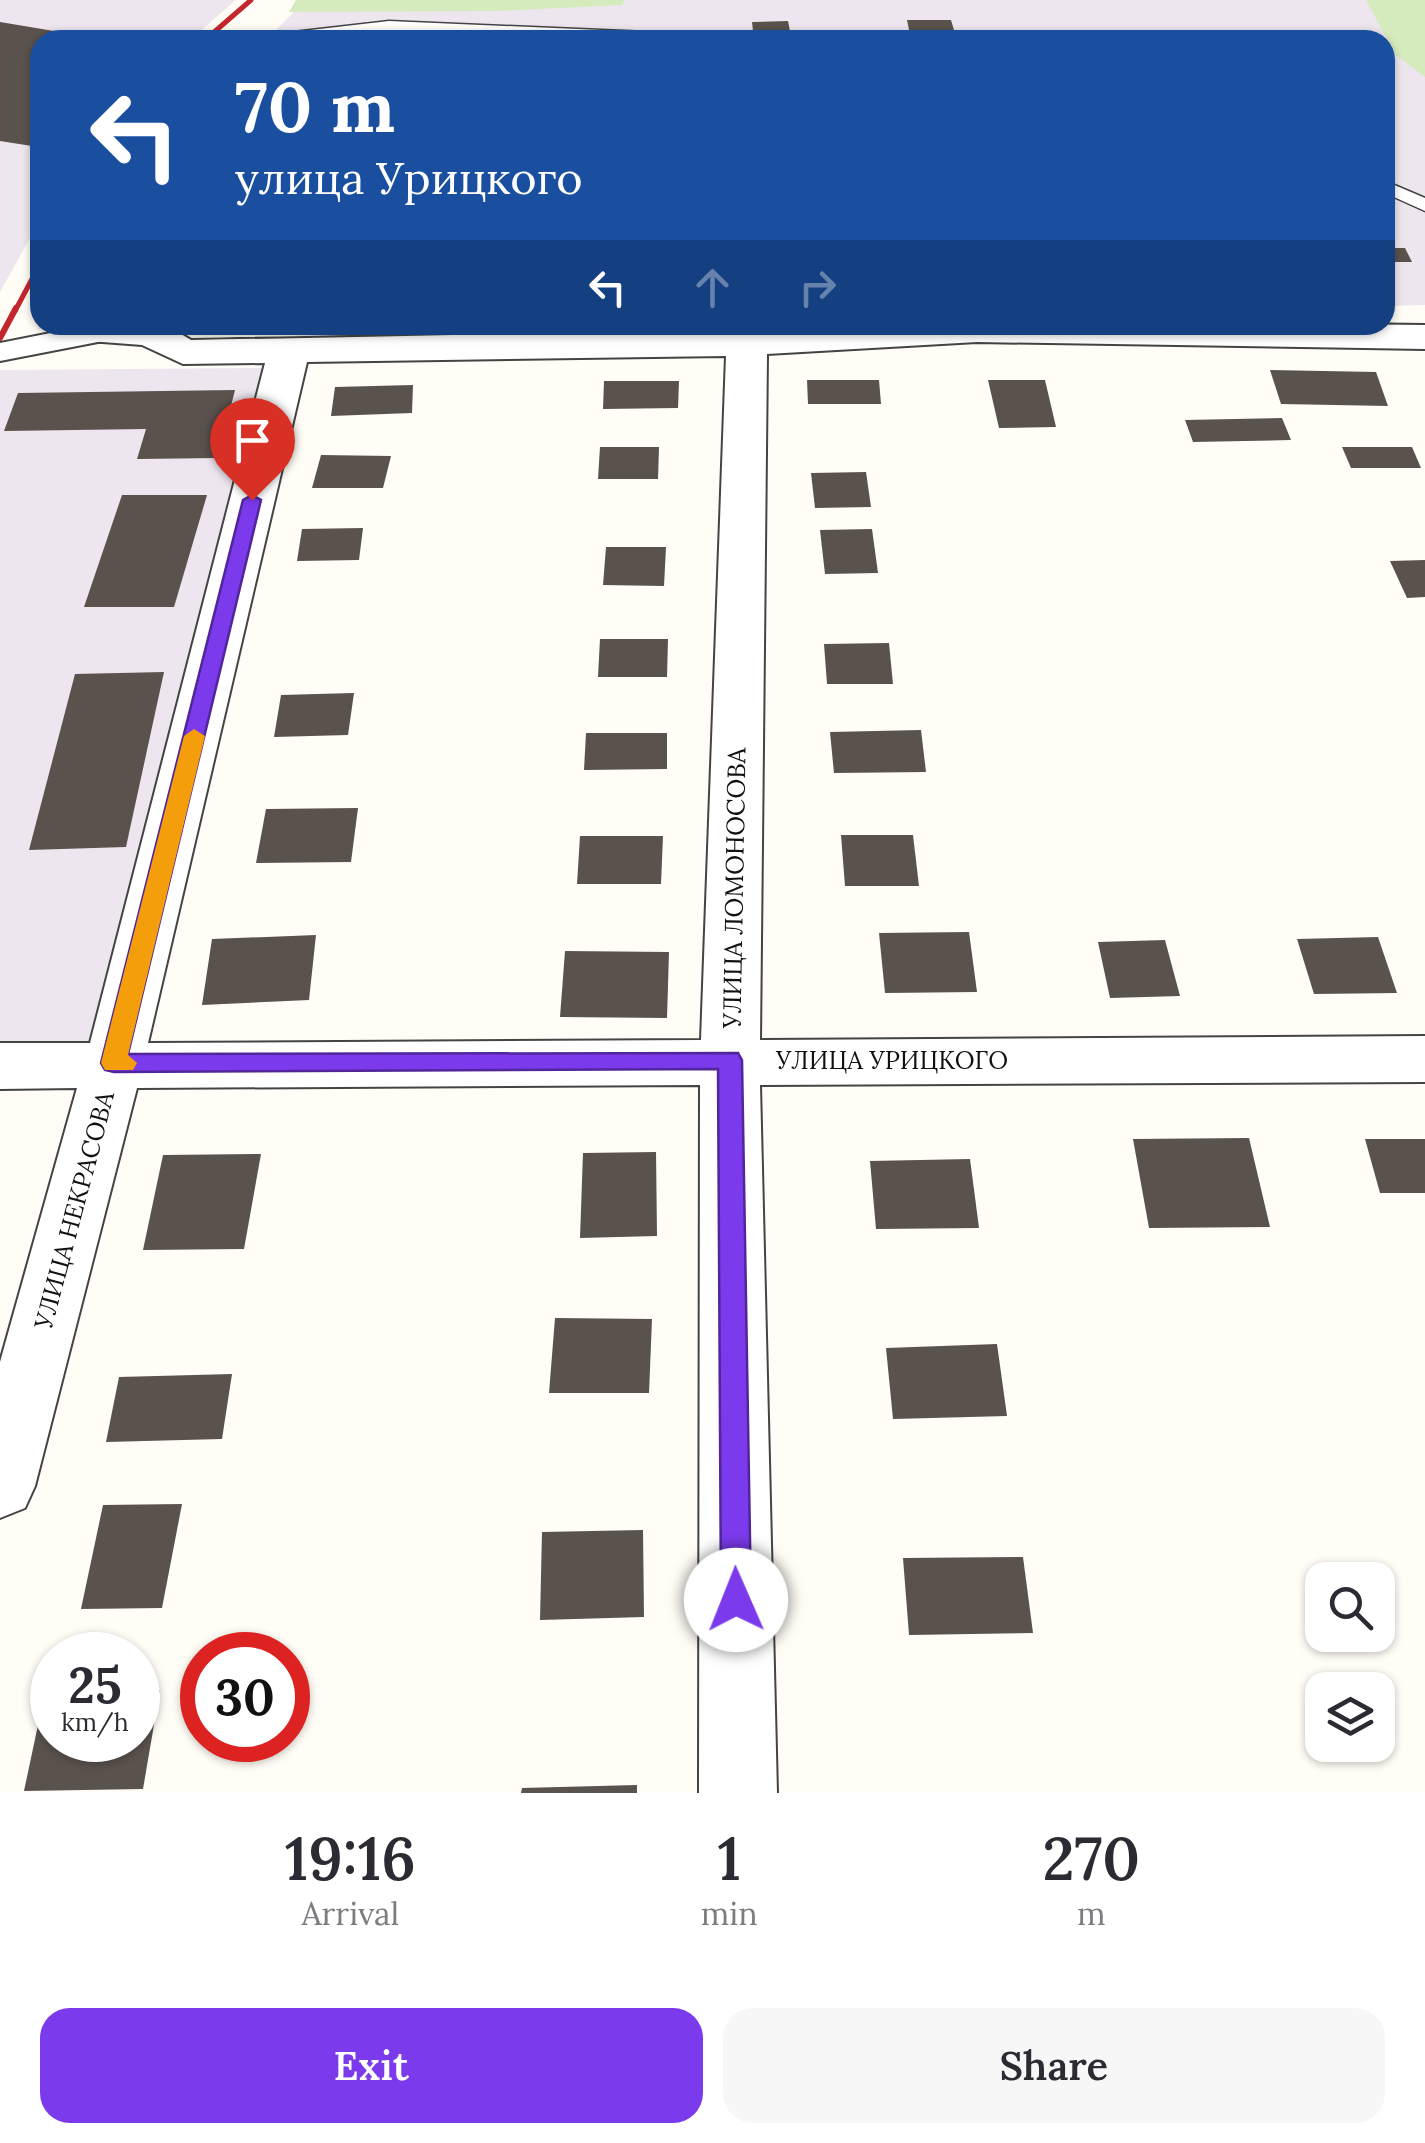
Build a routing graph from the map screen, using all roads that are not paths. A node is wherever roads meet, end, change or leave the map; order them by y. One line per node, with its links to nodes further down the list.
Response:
1 (354, 30): 2 (lane)
2 (483, 30)
3 (1395, 191): 4 (lane)
4 (1425, 205)
5 (88, 335): 12 (street)
6 (160, 335): 11 (street)
7 (889, 335): 9 (street)
8 (1264, 335): 10 (street)
9 (748, 343): 11 (street); 14 (street, УЛИЦА ЛОМОНОСОВА)
10 (1422, 346)
11 (289, 350): 15 (street, УЛИЦА НЕКРАСОВА)
12 (0, 352)
13 (1425, 1059): 14 (street, УЛИЦА УРИЦКОГО)
14 (730, 1060): 15 (street, УЛИЦА УРИЦКОГО); 18 (street, УЛИЦА ЛОМОНОСОВА)
15 (114, 1063): 16 (street, УЛИЦА УРИЦКОГО); 17 (street, УЛИЦА НЕКРАСОВА)
16 (0, 1066)
17 (0, 1486)
18 (738, 1793)

